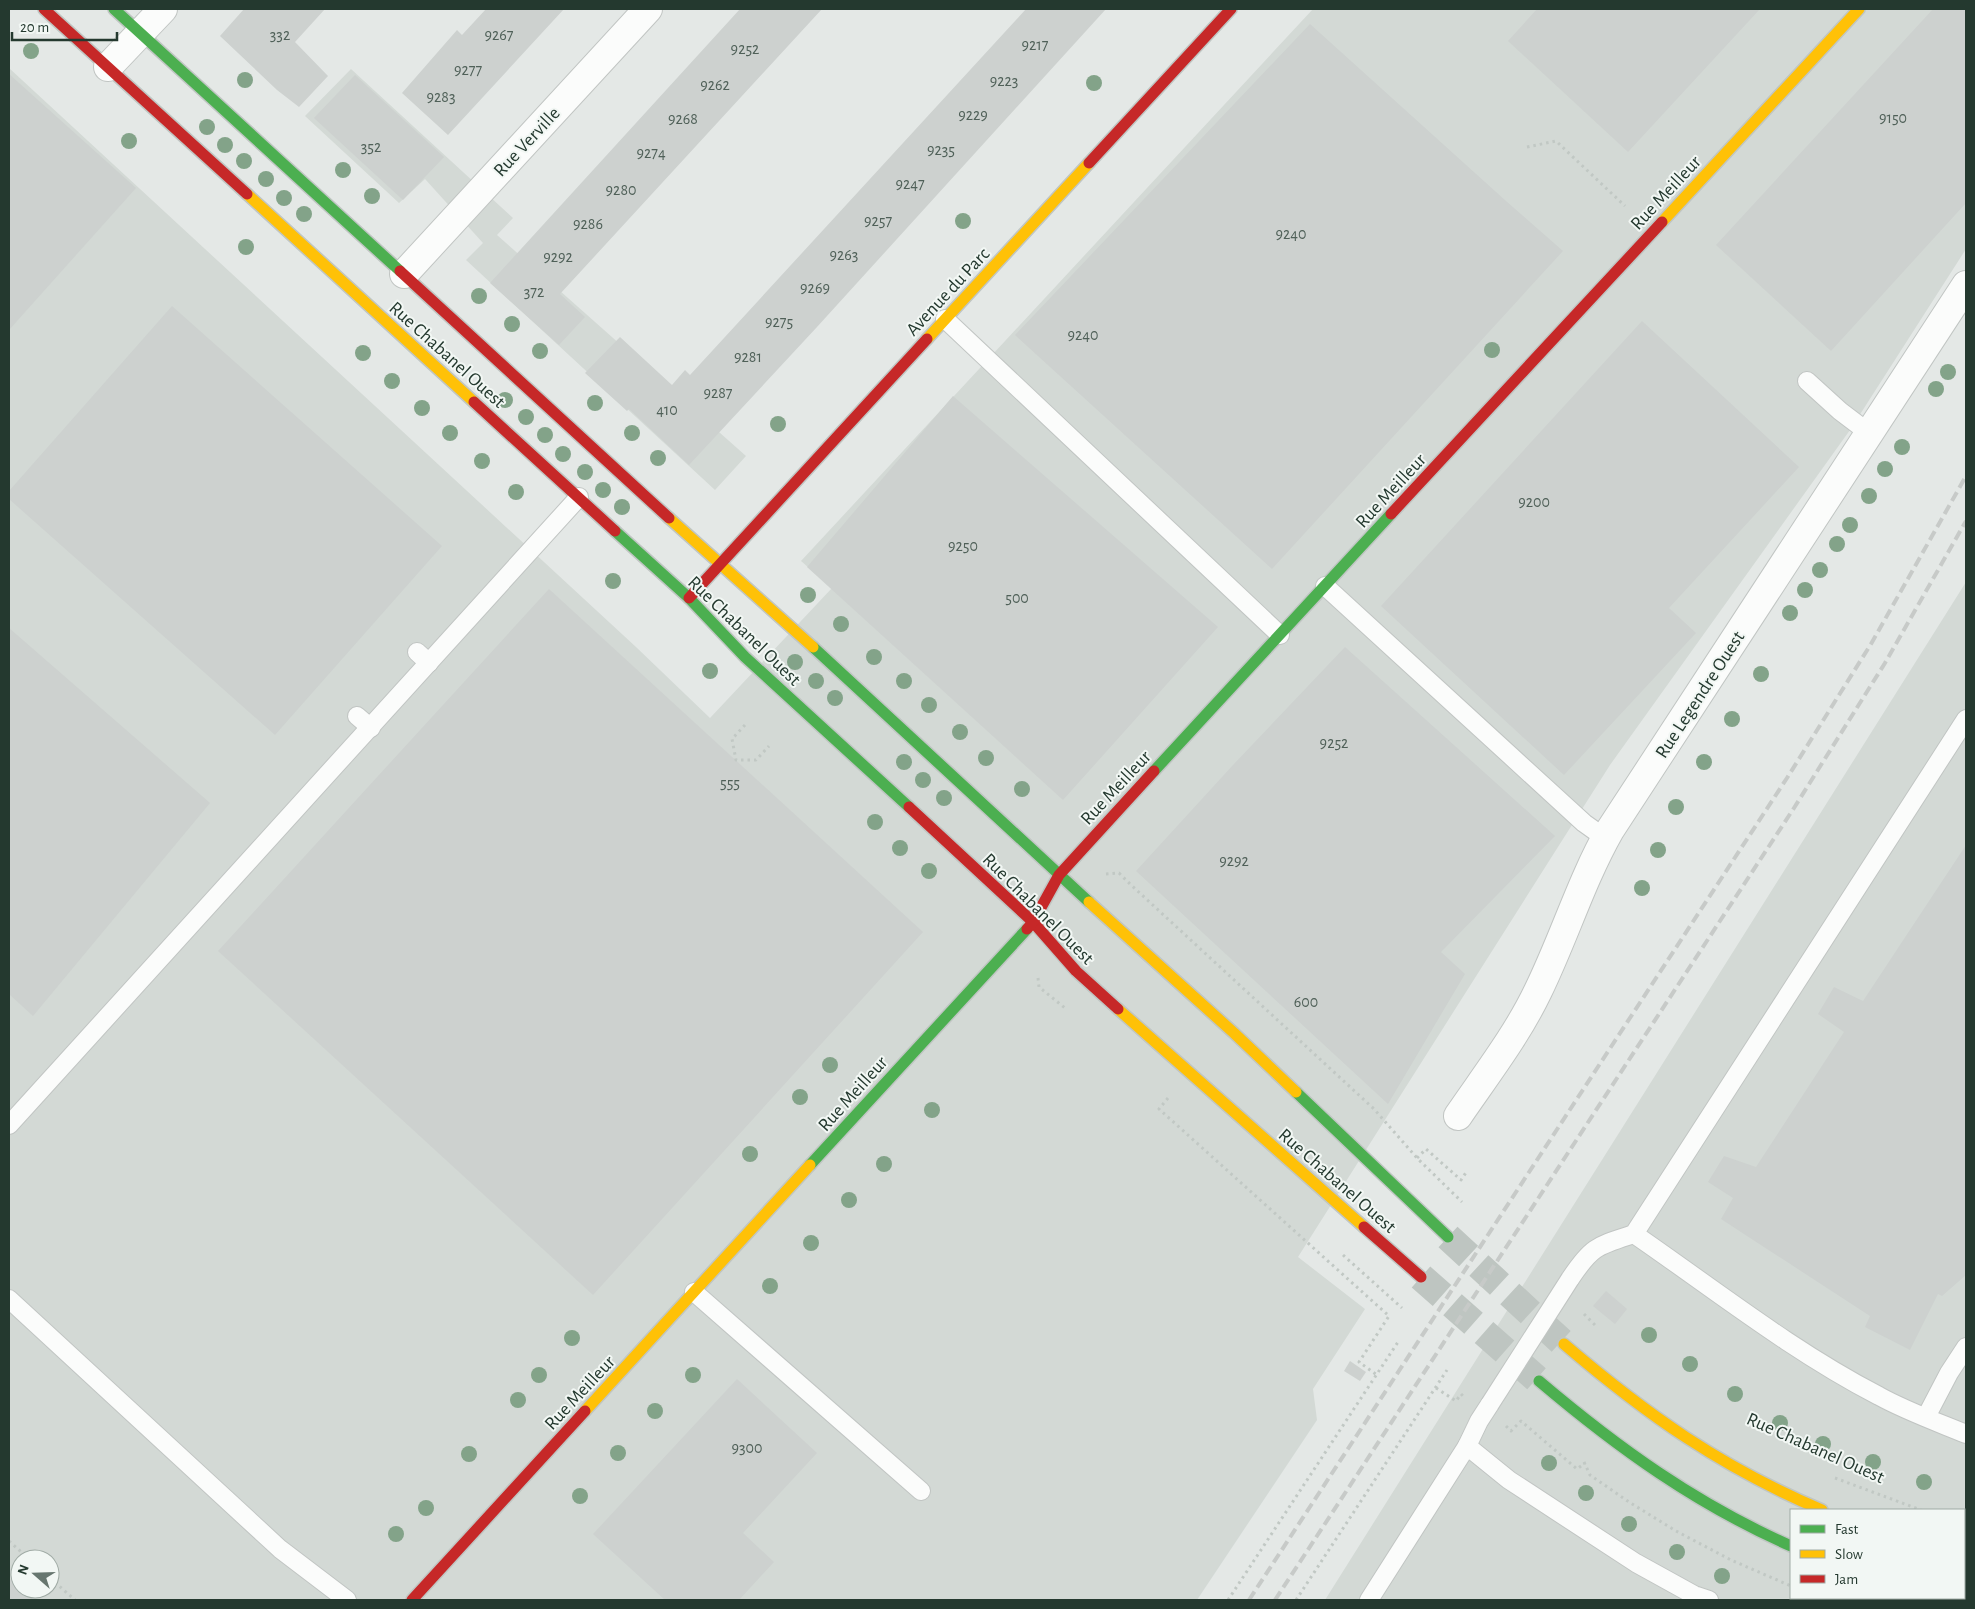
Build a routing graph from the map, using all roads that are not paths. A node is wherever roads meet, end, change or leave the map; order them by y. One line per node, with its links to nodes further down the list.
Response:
1 (44, 9): 8 (street, Rue Chabanel Ouest)
2 (114, 9): 7 (street, Rue Chabanel Ouest)
3 (163, 9): 7 (street)
4 (648, 9): 9 (street, Rue Verville)
5 (1231, 9): 11 (street, Avenue du Parc)
6 (1859, 9): 16 (street, Rue Meilleur)
7 (140, 33): 8 (street); 9 (street, Rue Chabanel Ouest)
8 (108, 67): 14 (street, Rue Chabanel Ouest)
9 (404, 274): 15 (street, Rue Chabanel Ouest)
10 (1966, 285): 13 (street, Rue Legendre Ouest)
11 (944, 319): 15 (street, Avenue du Parc); 18 (lane)
12 (1807, 381): 13 (lane)
13 (1869, 434): 22 (street, Rue Legendre Ouest)
14 (579, 497): 17 (street, Rue Chabanel Ouest); 21 (lane)
15 (720, 563): 17 (street, Avenue du Parc); 23 (street, Rue Chabanel Ouest)
16 (1325, 586): 18 (street, Rue Meilleur); 22 (lane)
17 (689, 598): 24 (street, Rue Chabanel Ouest)
18 (1280, 636): 23 (street, Rue Meilleur)
19 (357, 716): 21 (lane)
20 (1966, 719): 27 (lane)
21 (371, 728): 26 (lane)
22 (1605, 838): 25 (street, Rue Legendre Ouest)
23 (1059, 875): 24 (street, Rue Meilleur); 28 (street, Rue Chabanel Ouest)
24 (1033, 922): 29 (street, Rue Chabanel Ouest); 30 (street, Rue Meilleur)
25 (1458, 1116)
26 (9, 1125)
27 (1634, 1234): 35 (lane); 37 (lane, bridge)
28 (1448, 1237)
29 (1422, 1277)
30 (694, 1292): 38 (lane); 42 (street, Rue Meilleur)
31 (9, 1300): 41 (lane)
32 (1564, 1344): 39 (street)
33 (1966, 1347): 35 (lane)
34 (1539, 1381): 40 (street)
35 (1926, 1417): 36 (lane)
36 (1966, 1434)
37 (1467, 1446): 43 (lane); 44 (lane)
38 (921, 1491)
39 (1820, 1509)
40 (1790, 1546)
41 (347, 1600)
42 (412, 1600)
43 (1369, 1600)
44 (1710, 1600)

